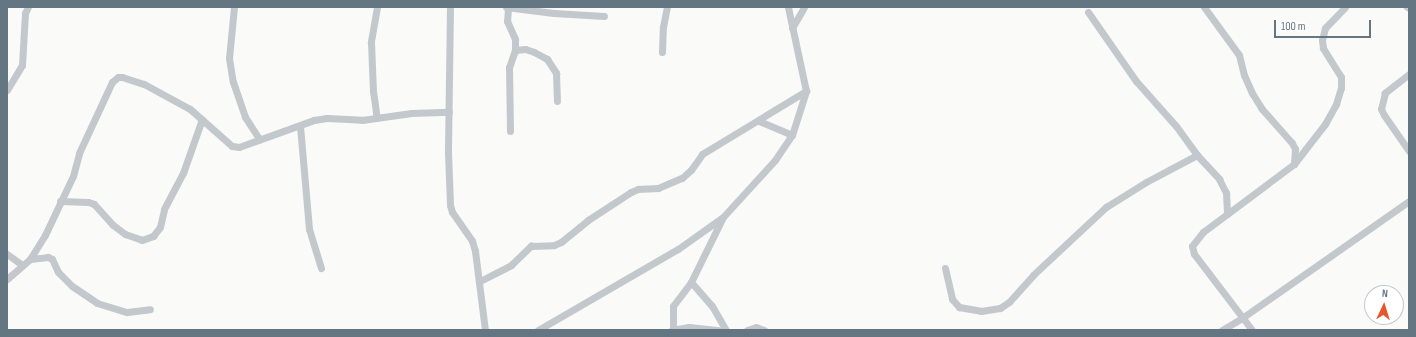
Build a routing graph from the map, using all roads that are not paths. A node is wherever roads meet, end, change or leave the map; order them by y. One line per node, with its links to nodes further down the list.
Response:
1 (28, 7): 17 (street)
2 (234, 7): 27 (street)
3 (377, 7): 21 (street)
4 (450, 7): 20 (street)
5 (507, 7): 12 (street); 14 (street)
6 (667, 7): 15 (street)
7 (788, 7): 13 (street)
8 (804, 7): 13 (street)
9 (1204, 7): 30 (street)
10 (1345, 7): 30 (street)
11 (1088, 12): 29 (street)
12 (604, 16)
13 (792, 28): 18 (street)
14 (515, 50): 19 (street); 25 (street)
15 (662, 52)
16 (1409, 74): 28 (street)
17 (7, 90)
18 (806, 91): 23 (street); 26 (street)
19 (557, 101)
20 (449, 112): 21 (street); 41 (street)
21 (377, 118): 24 (street)
22 (202, 119): 27 (street); 31 (street); 31 (street)
23 (759, 121): 26 (street); 41 (street)
24 (300, 126): 27 (street); 38 (street)
25 (510, 131)
26 (792, 135): 34 (street)
27 (260, 140)
28 (1409, 151)
29 (1197, 155): 33 (street); 39 (street)
30 (1294, 164): 33 (street)
31 (60, 201): 36 (street)
32 (1409, 201): 44 (street)
33 (1227, 214): 44 (street)
34 (723, 218): 42 (street); 46 (street)
35 (7, 254): 37 (street)
36 (30, 259): 37 (street); 43 (street)
37 (22, 265): 40 (street)
38 (321, 268)
39 (945, 268)
40 (7, 279)
41 (480, 281): 45 (street)
42 (691, 282): 47 (street); 49 (street)
43 (150, 309)
44 (1242, 318): 52 (street); 53 (street)
45 (485, 330)
46 (538, 330)
47 (672, 330): 48 (street)
48 (719, 330)
49 (726, 330)
50 (747, 330): 51 (street)
51 (764, 330)
52 (1222, 330)
53 (1252, 330)

